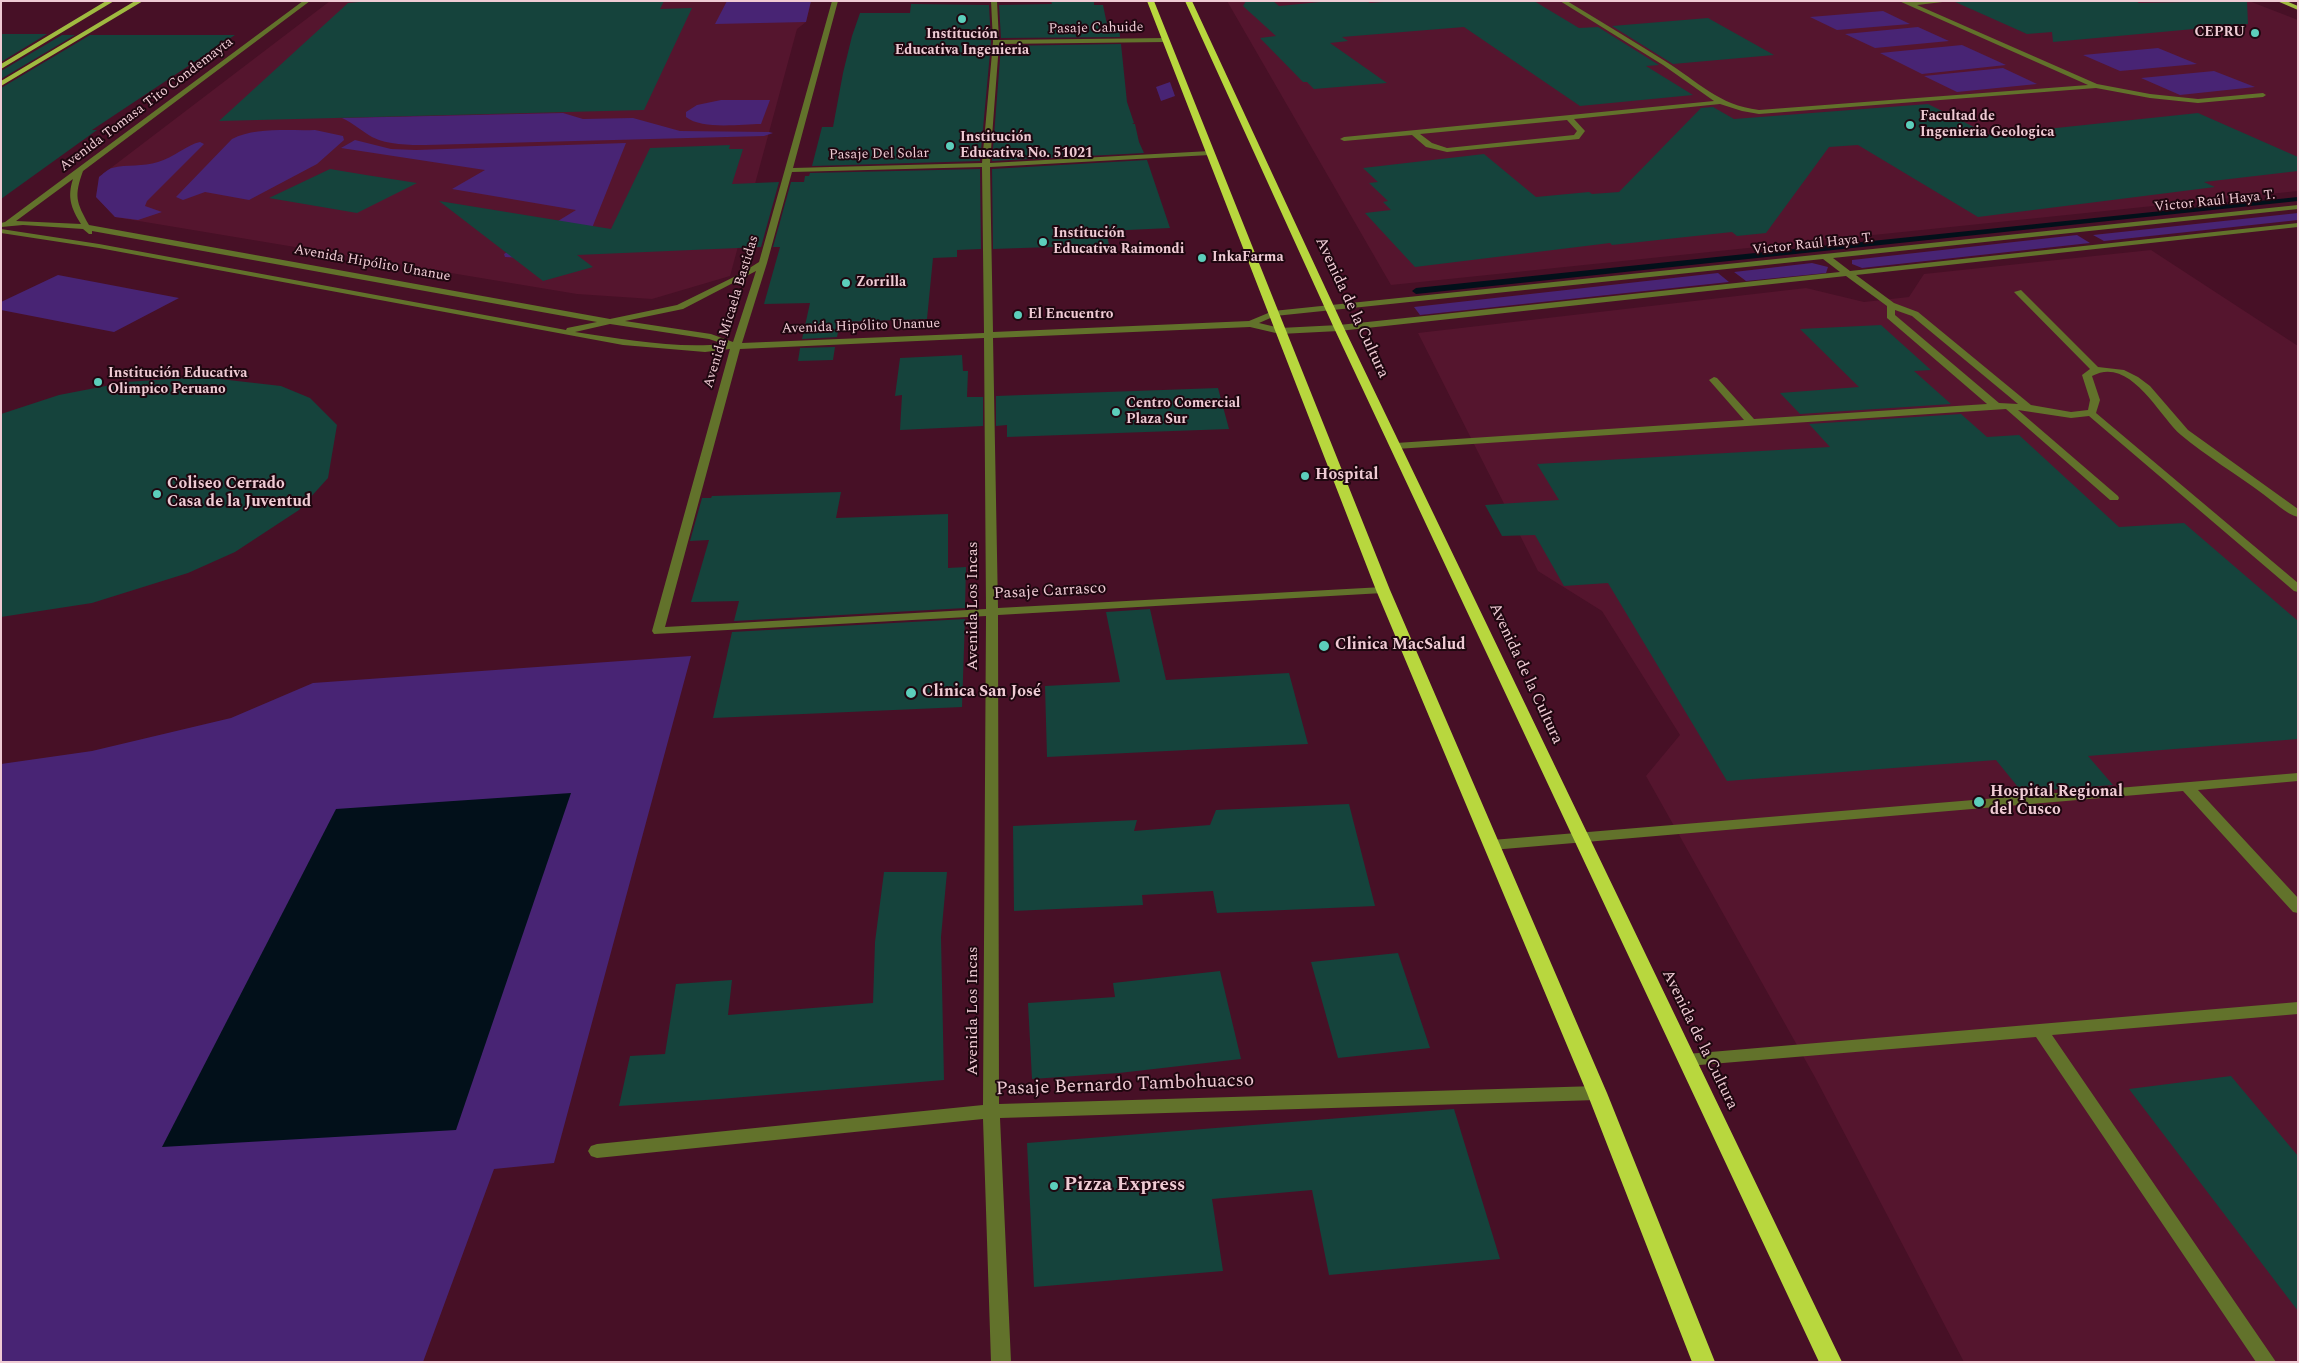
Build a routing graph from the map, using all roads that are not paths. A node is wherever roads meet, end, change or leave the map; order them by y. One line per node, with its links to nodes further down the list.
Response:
1 (112, 1): 16 (main road)
2 (140, 1): 17 (main road)
3 (307, 1): 27 (street, Avenida Tomasa Tito Condemayta)
4 (835, 1): 28 (street, Avenida Micaela Bastidas)
5 (994, 1): 15 (street, Avenida Los Incas)
6 (1150, 1): 14 (highway)
7 (1188, 1): 39 (highway, Avenida de la Cultura)
8 (1563, 1): 21 (street)
9 (1902, 1): 12 (street)
10 (1948, 1): 12 (street)
11 (2280, 1): 13 (main road)
12 (1909, 4): 19 (street)
13 (2298, 8)
14 (1166, 40): 15 (street, Pasaje Cahuide); 25 (highway)
15 (996, 42): 26 (street, Avenida Los Incas)
16 (1, 67)
17 (5, 80): 18 (main road)
18 (1, 84)
19 (2096, 86): 20 (street); 21 (street)
20 (2263, 95)
21 (1718, 102): 22 (street)
22 (1568, 117): 23 (street); 23 (street)
23 (1413, 132): 24 (street)
24 (1344, 138)
25 (1210, 153): 26 (street, Pasaje Del Solar); 40 (highway)
26 (986, 165): 28 (street, Pasaje Del Solar); 46 (street, Avenida Los Incas)
27 (80, 170): 31 (street, Avenida Tomasa Tito Condemayta); 32 (street)
28 (788, 170): 35 (street, Avenida Micaela Bastidas)
29 (2298, 207): 34 (street, Victor Raúl Haya T.)
30 (2298, 225): 36 (street, Victor Raúl Haya T.)
31 (3, 227): 32 (street, Avenida Hipólito Unanue); 33 (street, Avenida Hipólito Unanue)
32 (86, 227): 33 (street); 41 (street, Avenida Hipólito Unanue)
33 (99, 246): 45 (street, Avenida Hipólito Unanue)
34 (1826, 257): 36 (street); 39 (street, Victor Raúl Haya T.)
35 (763, 263): 41 (street); 47 (street, Avenida Micaela Bastidas)
36 (1848, 273): 38 (street); 43 (street, Victor Raúl Haya T.)
37 (2018, 292): 48 (street)
38 (1891, 305): 50 (street); 52 (street)
39 (1330, 309): 40 (street, Victor Raúl Haya T.); 43 (highway, Avenida de la Cultura)
40 (1273, 314): 42 (street, Victor Raúl Haya T.); 44 (highway)
41 (613, 322): 45 (street); 47 (street, Avenida Hipólito Unanue)
42 (1250, 324): 44 (street, Victor Raúl Haya T.); 46 (street, Avenida Hipólito Unanue)
43 (1339, 328): 44 (street, Victor Raúl Haya T.); 55 (highway, Avenida de la Cultura)
44 (1280, 330): 59 (highway)
45 (560, 332): 47 (street, Avenida Hipólito Unanue)
46 (987, 336): 47 (street, Avenida Hipólito Unanue); 60 (street, Avenida Los Incas)
47 (736, 346): 61 (street, Avenida Micaela Bastidas)
48 (2096, 370): 53 (street); 57 (street)
49 (1714, 380): 54 (street)
50 (1996, 406): 51 (street); 54 (street)
51 (2009, 407): 52 (street); 56 (street)
52 (2028, 407): 53 (street)
53 (2091, 413): 58 (street)
54 (1750, 421): 55 (street)
55 (1396, 446): 64 (highway, Avenida de la Cultura)
56 (2114, 498)
57 (2298, 514)
58 (2298, 589)
59 (1383, 590): 60 (street, Pasaje Carrasco); 65 (highway)
60 (992, 612): 61 (street, Pasaje Carrasco); 71 (street, Avenida Los Incas)
61 (658, 631)
62 (2298, 777): 63 (street)
63 (2187, 787): 64 (street); 66 (street)
64 (1581, 836): 65 (street); 69 (highway, Avenida de la Cultura)
65 (1492, 845): 70 (highway)
66 (2298, 908)
67 (2298, 1008): 68 (street)
68 (2039, 1029): 69 (street); 76 (street)
69 (1687, 1060): 75 (highway, Avenida de la Cultura)
70 (1597, 1093): 71 (street, Pasaje Bernardo Tambohuacso); 74 (highway)
71 (991, 1111): 72 (street, Pasaje Bernardo Tambohuacso); 73 (street, Avenida Los Incas)
72 (597, 1151)
73 (1000, 1362)
74 (1704, 1362)
75 (1831, 1362)
76 (2267, 1362)

